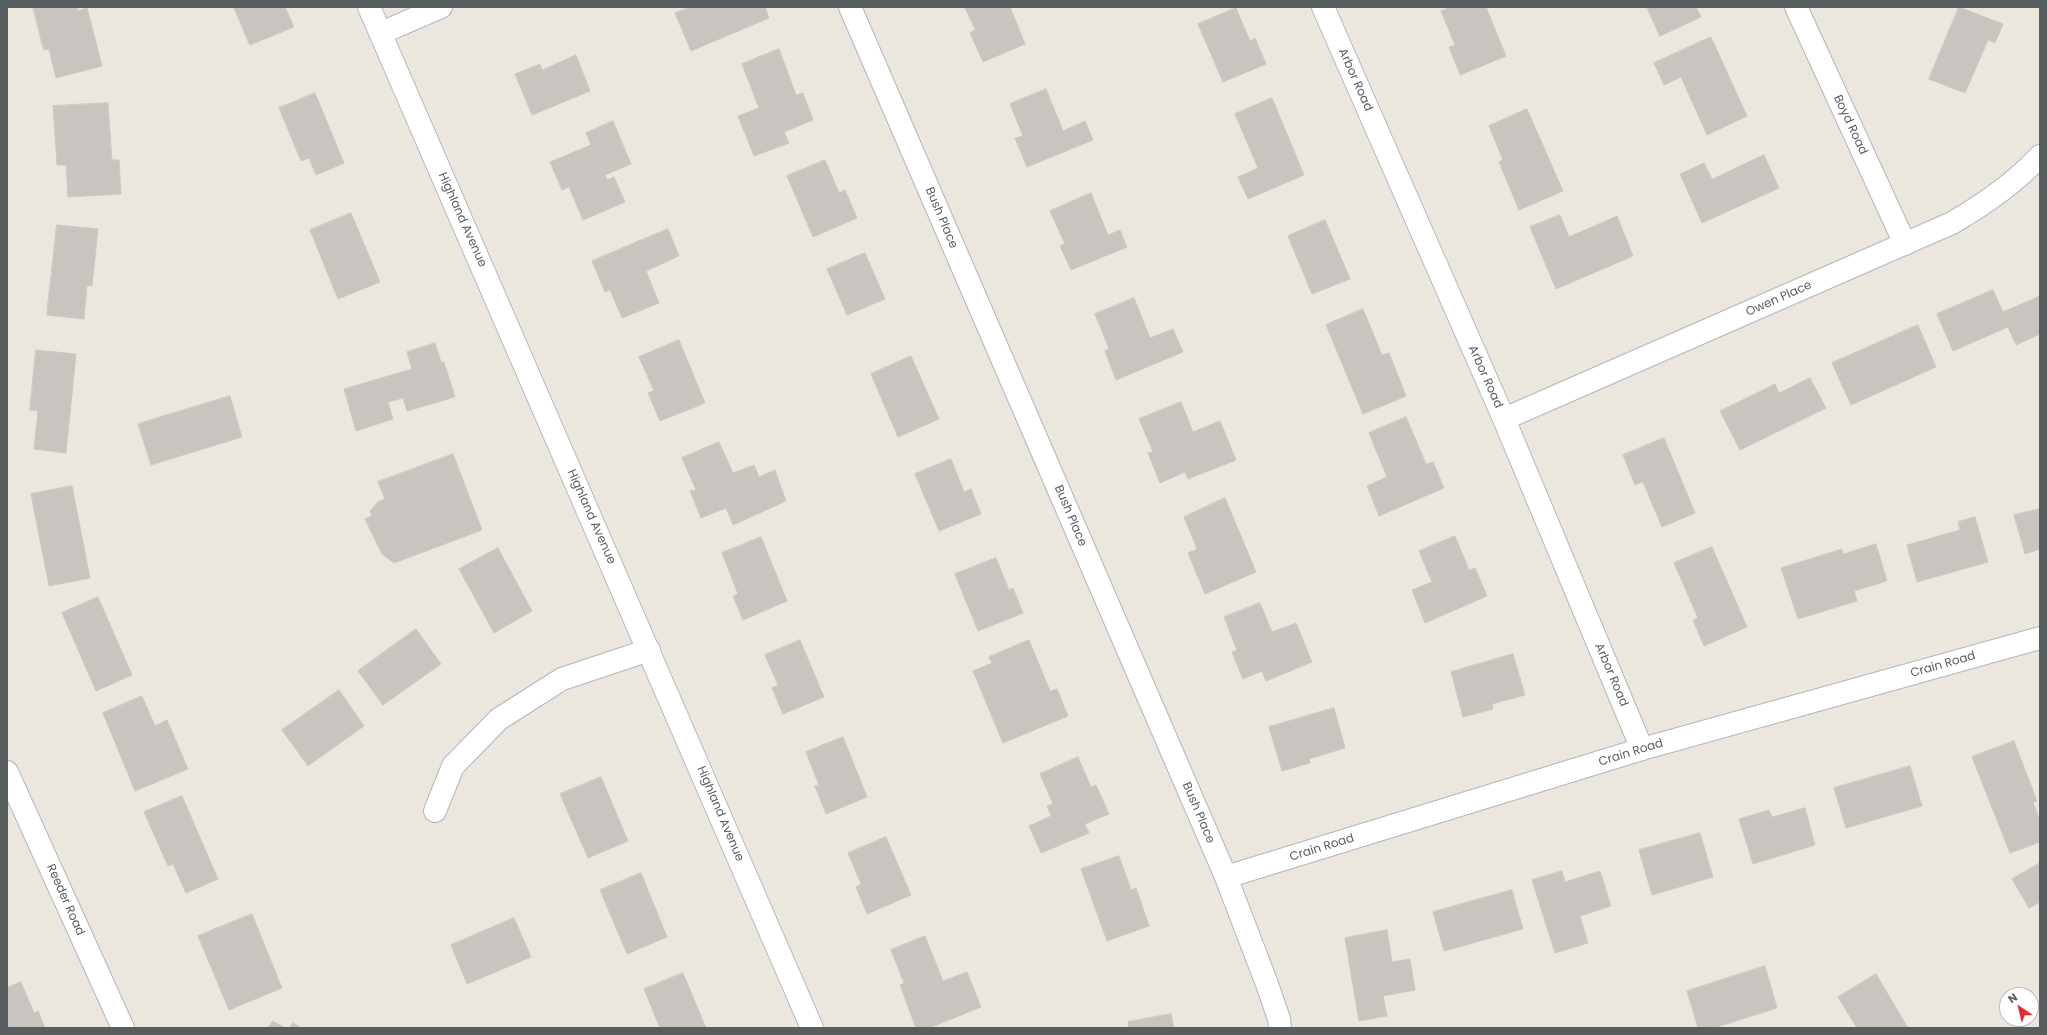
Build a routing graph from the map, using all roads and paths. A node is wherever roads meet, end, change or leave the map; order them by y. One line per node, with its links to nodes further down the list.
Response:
1 (369, 7): 6 (street, Highland Avenue)
2 (441, 7): 6 (street)
3 (850, 7): 15 (street, Bush Place)
4 (1323, 7): 9 (street, Arbor Road)
5 (1796, 7): 8 (street, Boyd Road)
6 (381, 33): 11 (street, Highland Avenue)
7 (2040, 156): 8 (street, Owen Place)
8 (1905, 244): 9 (street, Owen Place)
9 (1504, 419): 12 (street, Arbor Road)
10 (2040, 638): 12 (street, Crain Road)
11 (649, 650): 14 (street); 17 (street, Highland Avenue)
12 (1642, 749): 15 (street, Crain Road)
13 (7, 772): 16 (street, Reeder Road)
14 (435, 811)
15 (1226, 877): 18 (street, Bush Place)
16 (123, 1028)
17 (812, 1028)
18 (1280, 1028)

